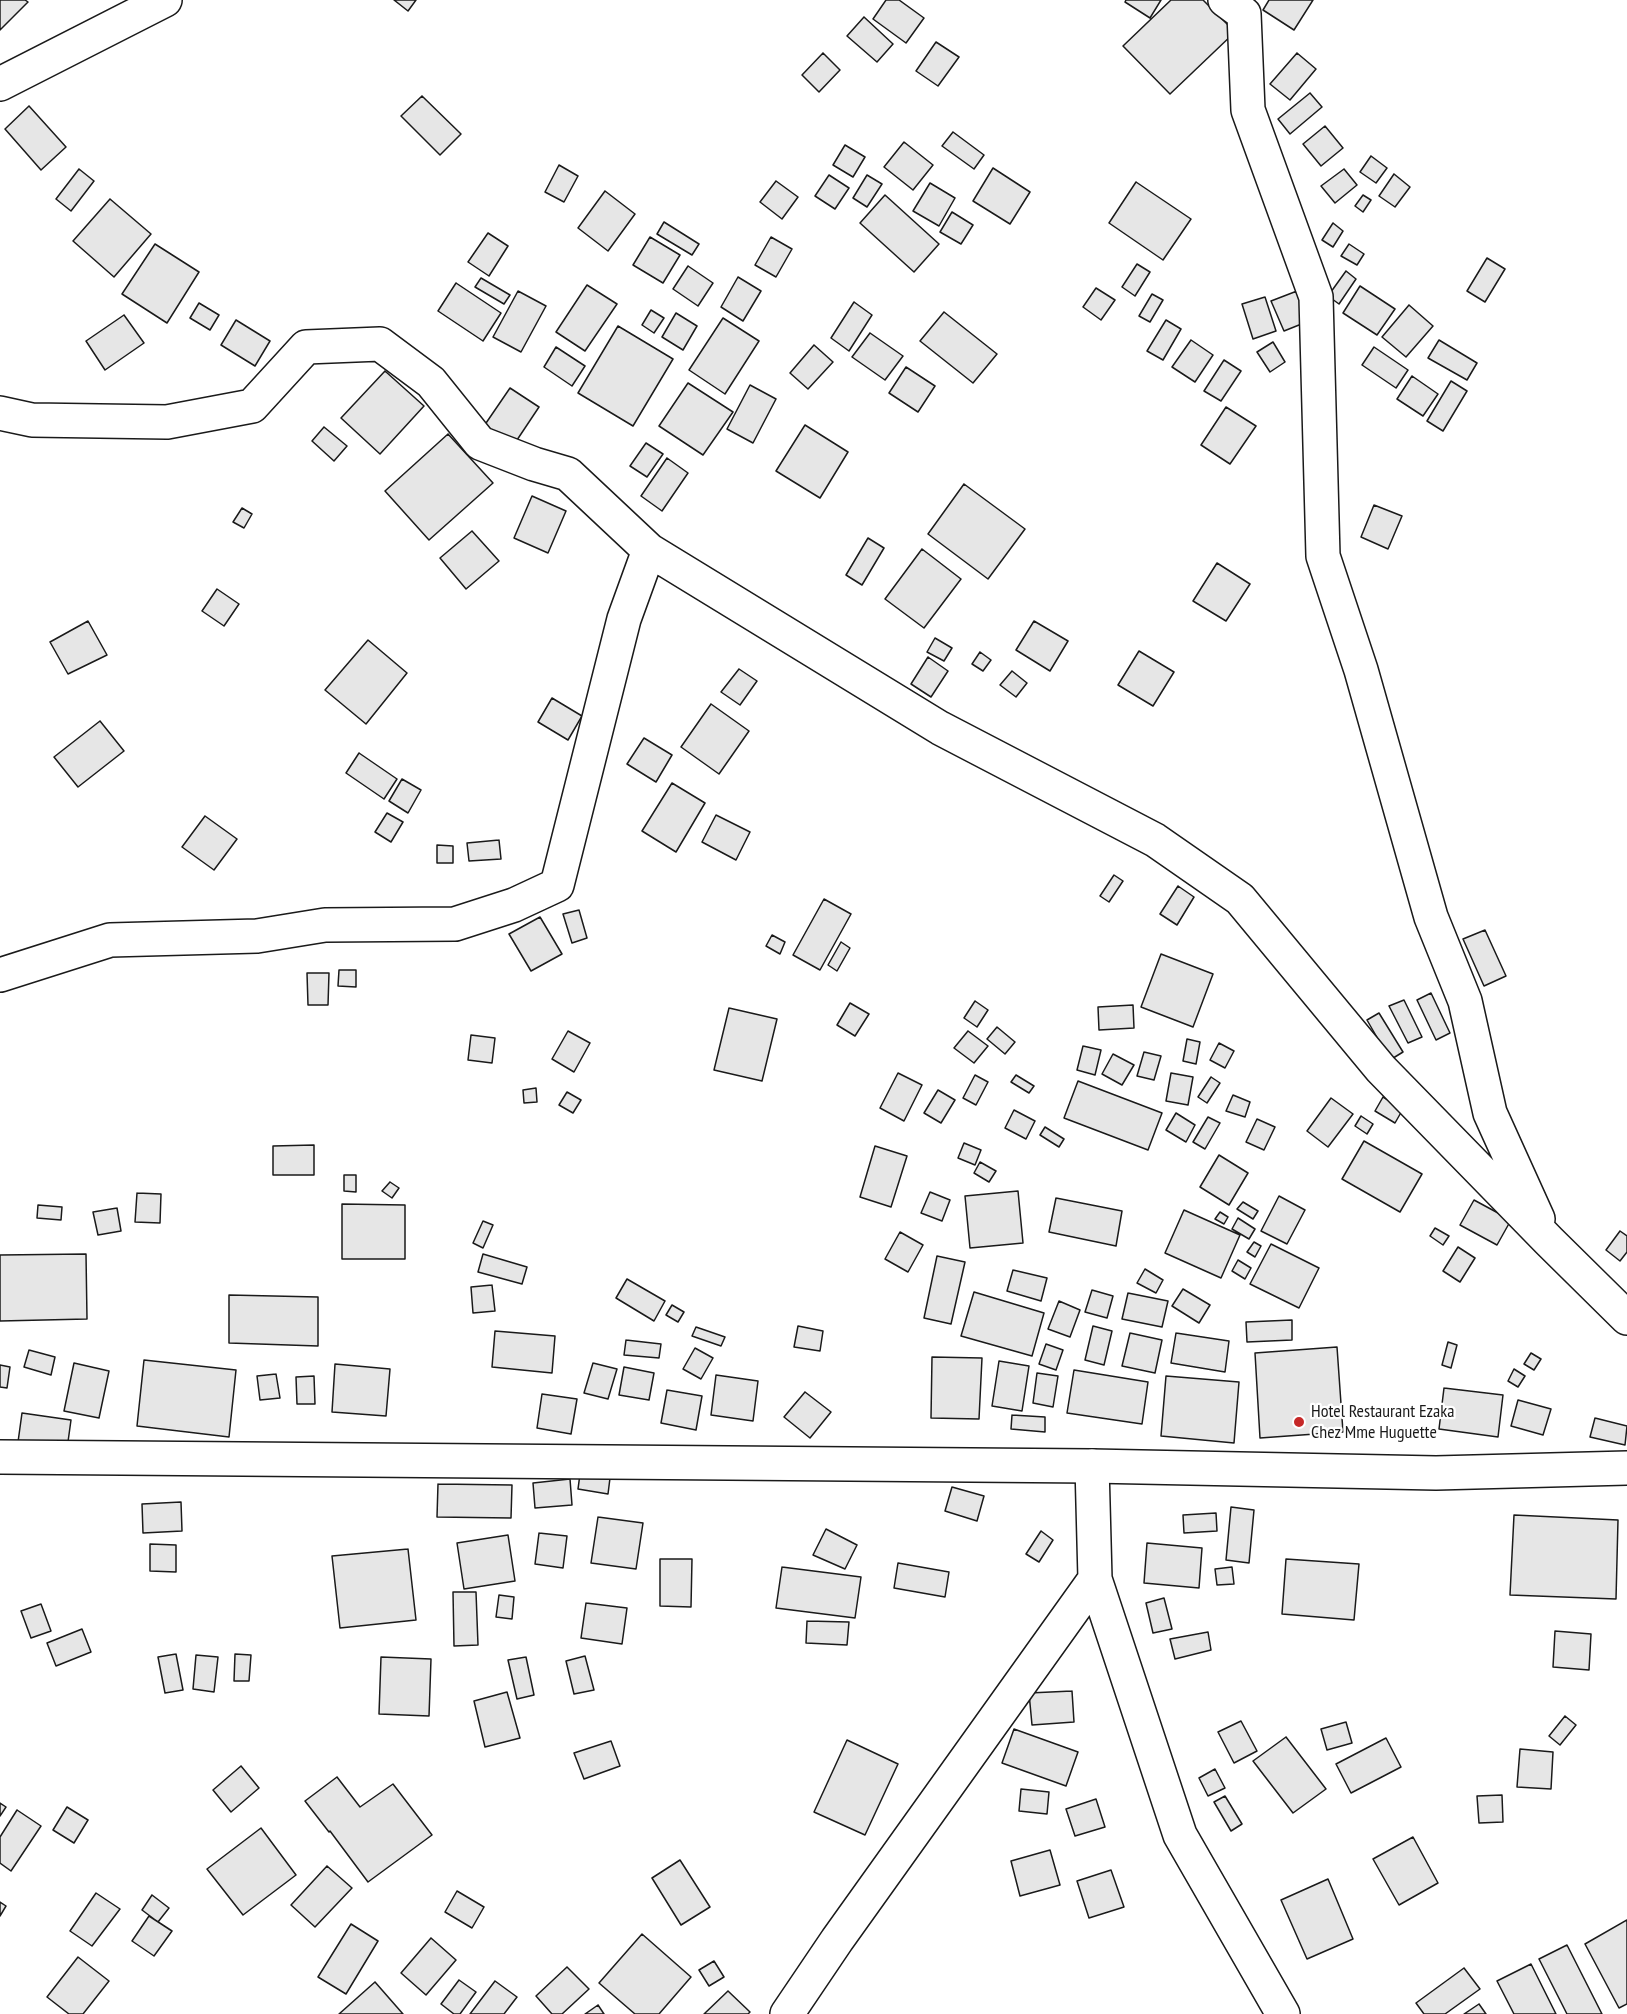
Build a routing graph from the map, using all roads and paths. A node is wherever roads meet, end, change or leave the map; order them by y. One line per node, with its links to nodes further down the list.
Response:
1 (165, 0): 3 (street)
2 (1225, 0): 7 (street)
3 (0, 84)
4 (0, 413): 5 (street)
5 (649, 550): 6 (street); 7 (street)
6 (0, 975)
7 (1549, 1241): 8 (street)
8 (1627, 1318)
9 (0, 1457): 10 (street)
10 (1092, 1466): 11 (street); 12 (street)
11 (1627, 1468)
12 (1095, 1579): 13 (street); 14 (street)
13 (787, 2014)
14 (1283, 2014)

